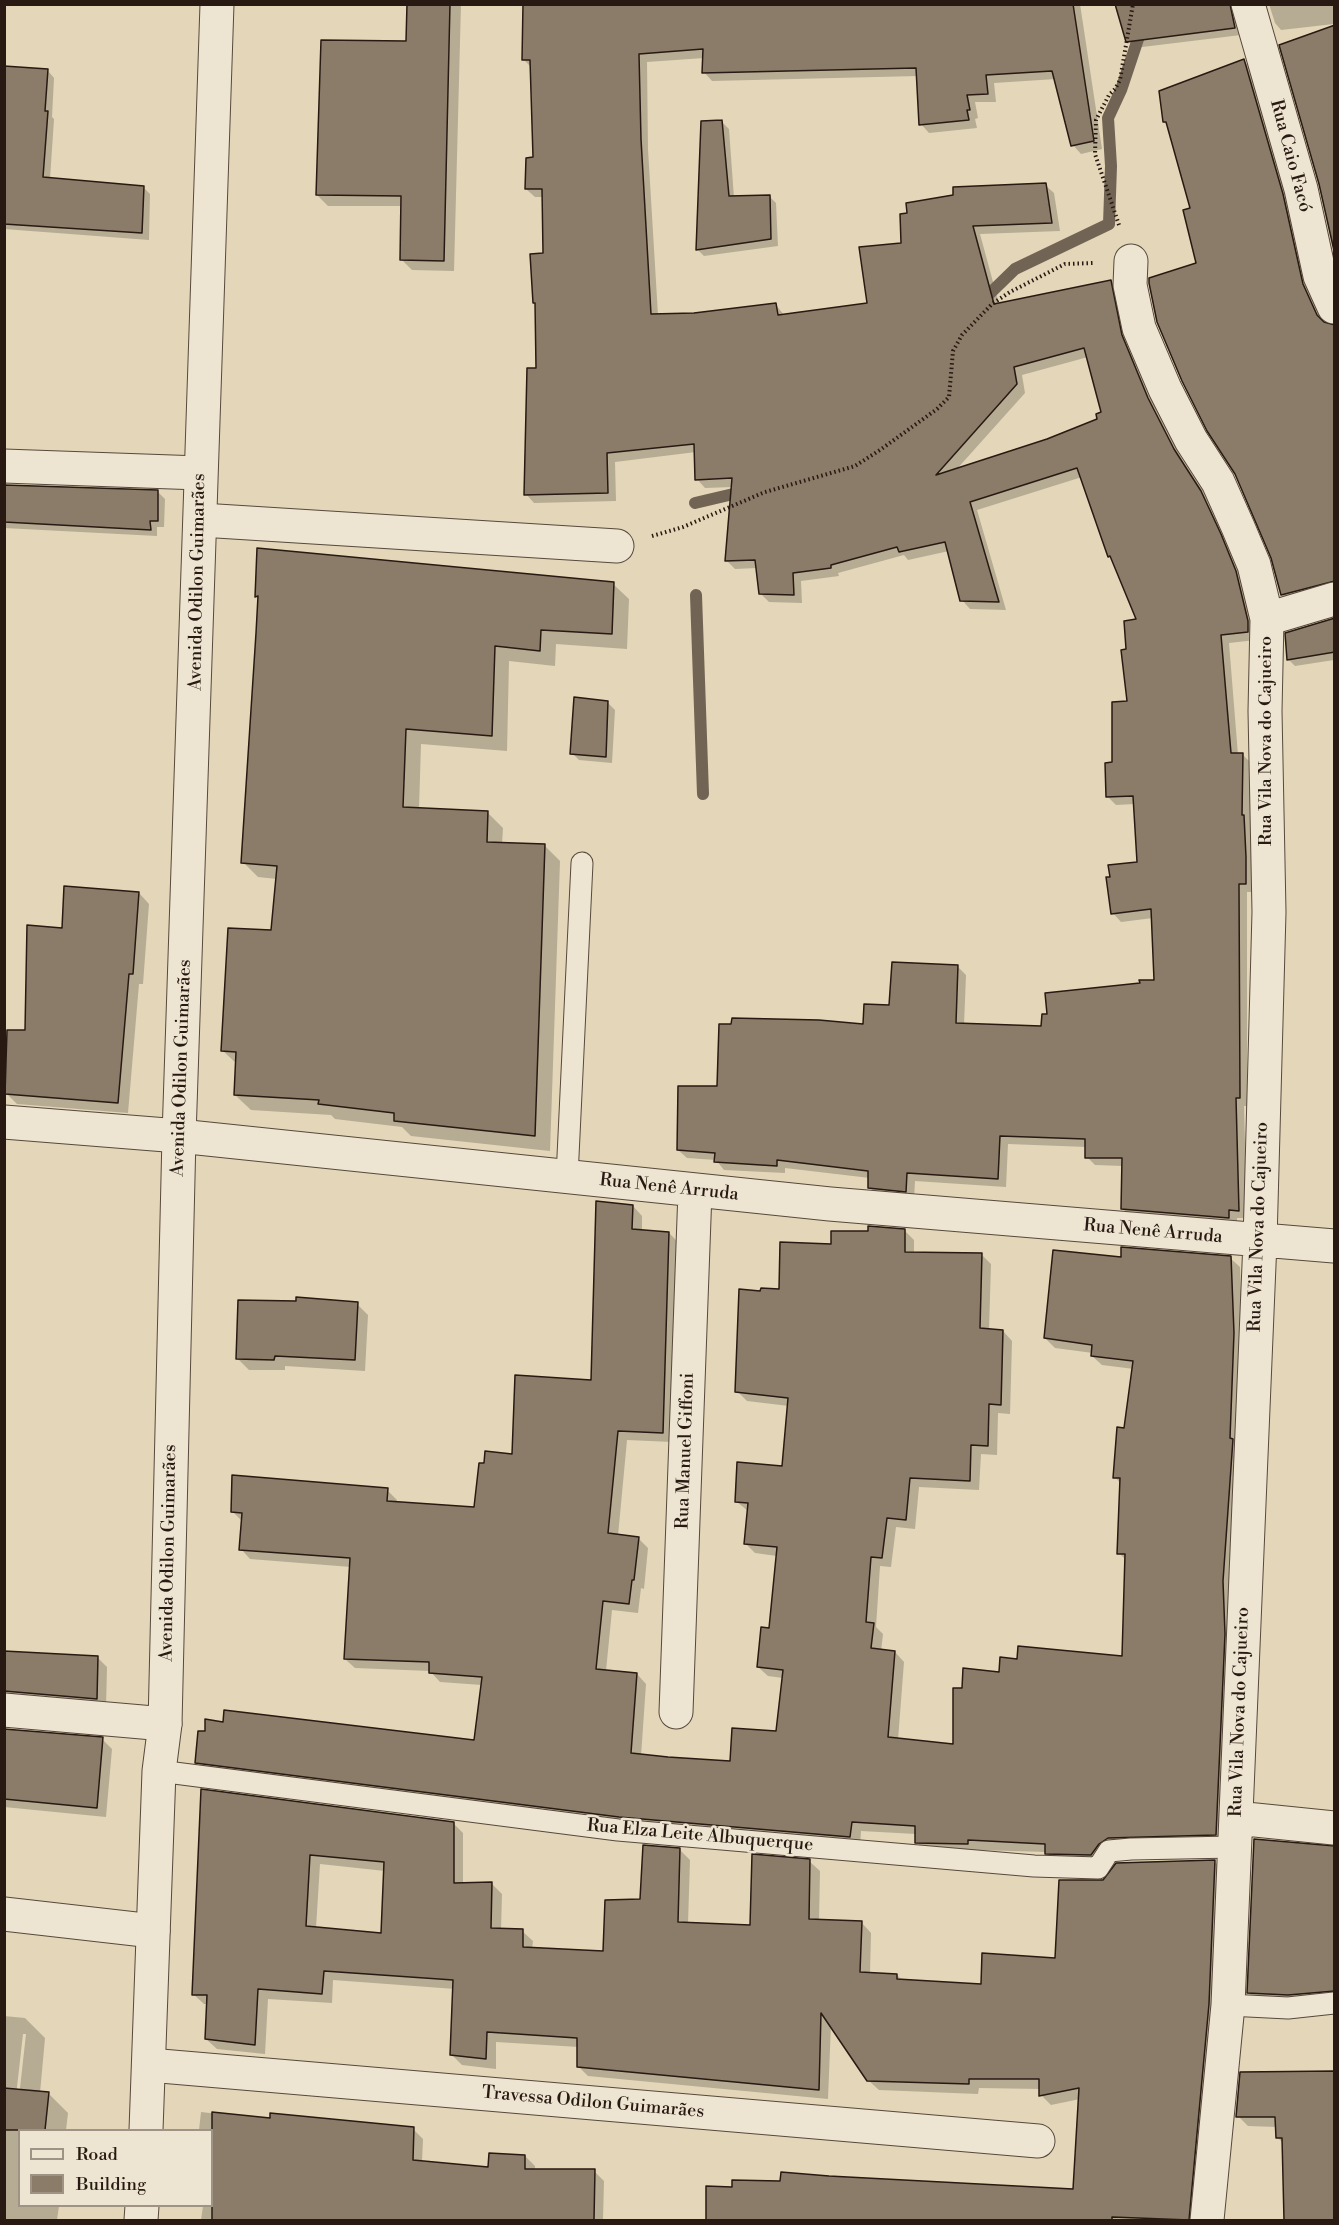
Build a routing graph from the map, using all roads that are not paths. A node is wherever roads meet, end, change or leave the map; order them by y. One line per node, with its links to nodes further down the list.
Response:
1 (217, 4): 6 (street, Avenida Odilon Guimarães)
2 (1248, 4): 4 (street, Rua Caio Facó)
3 (1131, 261): 10 (street, Rua Vila Nova do Cajueiro)
4 (1335, 307)
5 (4, 466): 6 (street)
6 (200, 473): 7 (street, Avenida Odilon Guimarães)
7 (201, 520): 8 (street); 13 (street, Avenida Odilon Guimarães)
8 (617, 546)
9 (1335, 599): 10 (street)
10 (1267, 619): 16 (street, Rua Vila Nova do Cajueiro)
11 (582, 863): 14 (lane)
12 (4, 1122): 13 (street, Rua Nenê Arruda)
13 (179, 1136): 14 (street, Rua Nenê Arruda); 20 (street, Avenida Odilon Guimarães)
14 (567, 1178): 15 (street, Rua Nenê Arruda)
15 (695, 1191): 16 (street, Rua Nenê Arruda); 19 (street, Rua Manuel Giffoni)
16 (1260, 1241): 17 (street, Rua Nenê Arruda); 23 (street, Rua Vila Nova do Cajueiro)
17 (1335, 1246)
18 (4, 1710): 20 (street)
19 (676, 1712)
20 (165, 1724): 21 (street, Avenida Odilon Guimarães)
21 (159, 1771): 23 (lane, Rua Elza Leite Albuquerque); 25 (street, Avenida Odilon Guimarães)
22 (1335, 1828): 23 (street, Rua Elza Leite Albuquerque)
23 (1235, 1833): 27 (street, Rua Vila Nova do Cajueiro)
24 (4, 1914): 25 (street)
25 (153, 1931): 28 (street, Avenida Odilon Guimarães)
26 (1335, 2003): 27 (lane)
27 (1228, 2005): 31 (street, Rua Vila Nova do Cajueiro)
28 (149, 2066): 29 (street, Avenida Odilon Guimarães); 30 (street, Travessa Odilon Guimarães)
29 (146, 2129)
30 (1038, 2141)
31 (1207, 2220)

